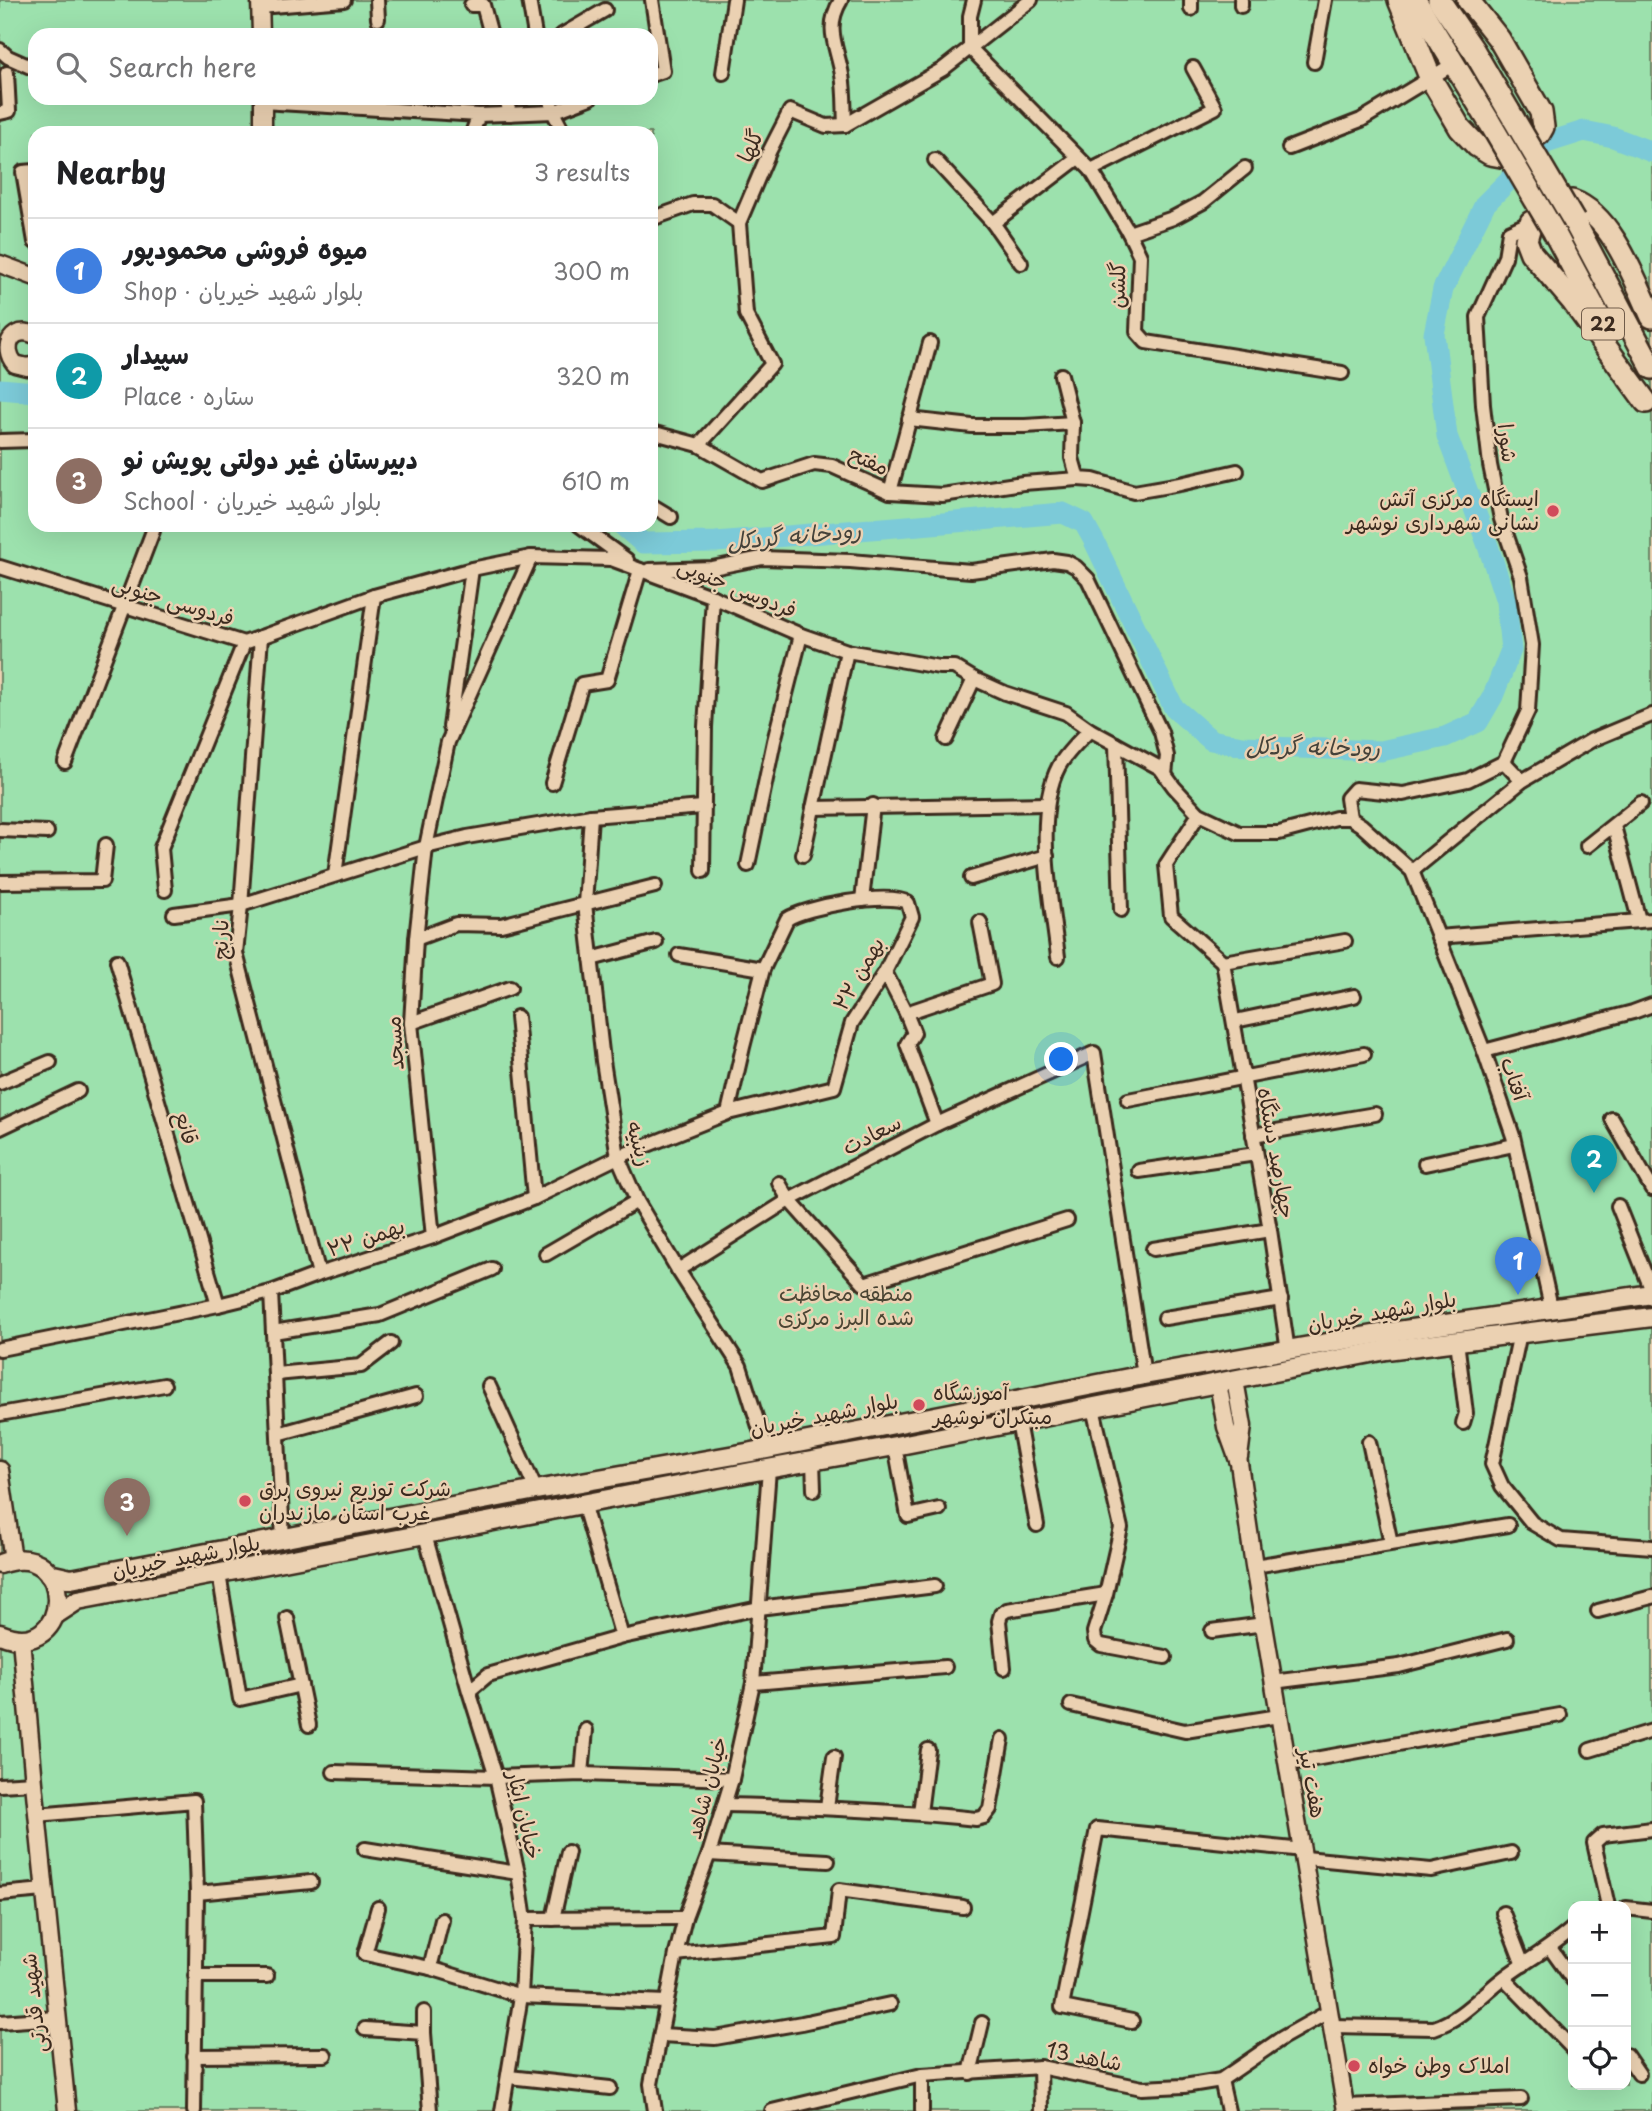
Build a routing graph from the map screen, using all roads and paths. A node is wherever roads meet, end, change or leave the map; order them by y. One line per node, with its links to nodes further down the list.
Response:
1 (344, 0): 14 (street)
2 (377, 0): 17 (street)
3 (529, 0): 20 (street)
4 (652, 0): 22 (street)
5 (734, 0): 29 (street)
6 (841, 0): 41 (street)
7 (974, 0): 23 (street)
8 (1031, 0): 23 (street)
9 (1325, 0): 25 (street)
10 (1399, 0): 31 (highway)
11 (1415, 0): 26 (highway, 22)
12 (1439, 0): 67 (highway, 22, bridge)
13 (1468, 0): 31 (highway)
14 (260, 3): 18 (street)
15 (471, 5): 19 (street)
16 (605, 10): 21 (street)
17 (378, 19)
18 (261, 28)
19 (489, 28)
20 (535, 28)
21 (574, 28)
22 (654, 28)
23 (970, 48): 41 (street); 46 (street, گلشن)
24 (4, 54): 27 (street); 30 (street)
25 (1314, 62)
26 (1455, 62): 31 (street); 70 (highway, 22, bridge)
27 (28, 66)
28 (1194, 68): 49 (street)
29 (723, 73)
30 (4, 74): 38 (street)
31 (1430, 77): 45 (street)
32 (263, 105): 42 (street)
33 (335, 105): 40 (street)
34 (508, 105): 39 (street)
35 (552, 105): 37 (street)
36 (572, 105): 37 (street)
37 (553, 112): 39 (street); 44 (street)
38 (0, 113)
39 (510, 114): 40 (street)
40 (478, 115): 43 (street)
41 (845, 125): 54 (street, گلها)
42 (262, 126)
43 (474, 126)
44 (560, 126)
45 (1289, 148)
46 (1078, 158): 49 (street, گلشن); 55 (street)
47 (935, 160): 55 (street)
48 (1245, 168): 56 (street)
49 (1091, 170): 56 (street, گلشن)
50 (28, 172): 51 (street)
51 (28, 201)
52 (658, 216): 54 (street)
53 (1531, 222): 57 (highway); 58 (street, شورا); 62 (highway)
54 (739, 223): 76 (street, گلها)
55 (993, 223): 59 (street)
56 (1129, 233): 68 (street, گلشن)
57 (1531, 253): 58 (street); 70 (highway)
58 (1505, 257): 102 (street, شورا)
59 (1021, 263)
60 (0, 264): 61 (street)
61 (28, 274)
62 (1652, 317)
63 (28, 332): 65 (street)
64 (930, 343): 71 (street, مفتح)
65 (4, 355): 66 (street)
66 (28, 367)
67 (1652, 368)
68 (1342, 373)
69 (1061, 375): 72 (street)
70 (1649, 409)
71 (909, 419): 72 (street); 79 (street, مفتح)
72 (1073, 423): 78 (street)
73 (658, 434): 76 (street, مفتح)
74 (28, 440): 75 (street)
75 (0, 441)
76 (699, 445): 79 (street, مفتح)
77 (1237, 471): 78 (street)
78 (1078, 480): 79 (street)
79 (890, 492)
80 (658, 509): 81 (street)
81 (671, 517)
82 (153, 532): 90 (street)
83 (588, 532): 87 (street)
84 (531, 557): 86 (street, فردوسی جنوبی); 87 (street, فردوسی جنوبی); 99 (street)
85 (0, 567): 90 (street, فردوسی جنوبی)
86 (472, 569): 88 (street, فردوسی جنوبی); 99 (street)
87 (640, 570): 89 (street, فردوسی جنوبی); 103 (street); 105 (street)
88 (374, 596): 92 (street, فردوسی جنوبی); 125 (street)
89 (713, 597): 91 (street, فردوسی جنوبی); 109 (street)
90 (123, 606): 93 (street, فردوسی جنوبی); 101 (street)
91 (801, 635): 94 (street, فردوسی جنوبی); 122 (street)
92 (261, 637): 93 (street, فردوسی جنوبی); 132 (street, نارنج)
93 (243, 643): 129 (street)
94 (847, 651): 95 (street, فردوسی جنوبی); 110 (street)
95 (974, 679): 97 (street, فردوسی جنوبی); 98 (street)
96 (1652, 715): 104 (street)
97 (1090, 730): 100 (street, فردوسی جنوبی); 107 (street)
98 (946, 738)
99 (448, 741): 119 (street, مسجد)
100 (1116, 744): 103 (street, فردوسی جنوبی); 133 (street)
101 (65, 762)
102 (1504, 762): 104 (street); 113 (street)
103 (1165, 775): 111 (street, فردوسی جنوبی)
104 (1522, 781): 124 (street)
105 (552, 783)
106 (1640, 803): 114 (street)
107 (1046, 804): 108 (street); 121 (street)
108 (873, 805): 110 (street); 130 (street)
109 (703, 807): 112 (street); 123 (street)
110 (813, 807): 120 (street)
111 (1199, 814): 113 (street, فردوسی جنوبی); 145 (street)
112 (591, 816): 119 (street); 131 (street, زینبیه)
113 (1350, 818): 124 (street)
114 (1614, 826): 118 (street); 135 (street)
115 (0, 830): 116 (street)
116 (47, 832)
117 (106, 845): 127 (street)
118 (1587, 846)
119 (426, 847): 125 (street); 138 (street, مسجد)
120 (803, 855)
121 (1047, 856): 126 (street); 142 (street)
122 (748, 865)
123 (703, 871)
124 (1412, 871): 137 (street, آفتاب)
125 (335, 876): 132 (street)
126 (971, 878)
127 (0, 882)
128 (654, 886): 131 (street)
129 (165, 890)
130 (862, 900): 146 (street, ۲۲ بهمن); 147 (street, ۲۲ بهمن)
131 (585, 904): 138 (street); 143 (street, زینبیه)
132 (241, 905): 134 (street); 186 (street, نارنج)
133 (1121, 909)
134 (174, 914)
135 (1646, 920): 137 (street)
136 (980, 922): 151 (street)
137 (1438, 937): 155 (street, آفتاب)
138 (416, 939): 154 (street, مسجد)
139 (1345, 941): 145 (street)
140 (656, 942): 143 (street)
141 (679, 955): 146 (street)
142 (1058, 957)
143 (591, 959): 170 (street, زینبیه)
144 (117, 961): 190 (street, قانع)
145 (1223, 962): 153 (street, چهارصد دستگاه)
146 (763, 970): 162 (street, ۲۲ بهمن)
147 (886, 972): 151 (street); 162 (street, ۲۲ بهمن)
148 (510, 988): 154 (street)
149 (1354, 996): 153 (street)
150 (1652, 1005): 155 (street)
151 (906, 1013): 165 (street)
152 (517, 1017): 175 (street)
153 (1235, 1021): 158 (street, چهارصد دستگاه)
154 (411, 1023): 181 (street, مسجد)
155 (1483, 1051): 168 (street, آفتاب)
156 (1364, 1054): 158 (street)
157 (50, 1062): 159 (street)
158 (1244, 1079): 161 (street); 167 (street, چهارصد دستگاه)
159 (0, 1083)
160 (78, 1091): 166 (street)
161 (1128, 1100)
162 (728, 1113): 170 (street, ۲۲ بهمن)
163 (1375, 1114): 167 (street)
164 (1612, 1119): 174 (street)
165 (937, 1124): 176 (street, سعادت); 202 (street, سعادت)
166 (0, 1128)
167 (1253, 1135): 169 (street, چهارصد دستگاه)
168 (1514, 1145): 171 (street); 191 (street, آفتاب)
169 (1256, 1154): 172 (street); 180 (street, چهارصد دستگاه)
170 (618, 1157): 175 (street, ۲۲ بهمن); 177 (street, زینبیه)
171 (1425, 1164)
172 (1139, 1171)
173 (779, 1184): 176 (street)
174 (1652, 1189)
175 (534, 1198): 181 (street, ۲۲ بهمن)
176 (789, 1200): 179 (street); 185 (street, سعادت)
177 (637, 1201): 183 (street); 185 (street, زینبیه)
178 (1618, 1206): 188 (street)
179 (1067, 1220)
180 (1269, 1230): 182 (street); 189 (street, چهارصد دستگاه)
181 (433, 1237): 186 (street, ۲۲ بهمن)
182 (1153, 1249)
183 (546, 1254)
184 (492, 1269): 194 (street)
185 (678, 1270): 214 (street, زینبیه)
186 (319, 1274): 187 (street, ۲۲ بهمن)
187 (271, 1292): 190 (street, ۲۲ بهمن); 194 (street)
188 (1652, 1292): 191 (main road, بلوار شهید خیریان)
189 (1281, 1299): 193 (street); 199 (street, چهارصد دستگاه)
190 (218, 1305): 198 (street, ۲۲ بهمن)
191 (1551, 1307): 199 (main road, بلوار شهید خیریان)
192 (1652, 1317): 195 (main road, بلوار شهید خیریان)
193 (1165, 1318)
194 (273, 1332): 201 (street)
195 (1520, 1333): 196 (main road, بلوار شهید خیریان); 227 (street)
196 (1457, 1341): 203 (main road, بلوار شهید خیریان); 210 (street)
197 (391, 1343): 201 (street)
198 (0, 1349)
199 (1288, 1351): 200 (main road, بلوار شهید خیریان)
200 (1223, 1361): 202 (main road, بلوار شهید خیریان); 203 (main road)
201 (276, 1374): 211 (street)
202 (1144, 1375): 214 (main road, بلوار شهید خیریان)
203 (1227, 1381): 207 (main road, بلوار شهید خیریان); 229 (street, هفت تیر)
204 (164, 1385): 208 (street)
205 (489, 1386): 218 (street)
206 (416, 1396): 211 (street)
207 (1093, 1408): 209 (main road, بلوار شهید خیریان); 233 (street)
208 (0, 1414)
209 (1018, 1422): 213 (main road, بلوار شهید خیریان); 222 (street)
210 (1463, 1423)
211 (278, 1434): 225 (street)
212 (1369, 1442): 226 (street)
213 (895, 1446): 215 (main road, بلوار شهید خیریان); 221 (street)
214 (766, 1449): 217 (main road); 218 (main road, بلوار شهید خیریان)
215 (813, 1461): 217 (main road, بلوار شهید خیریان); 219 (street)
216 (0, 1469): 228 (street)
217 (769, 1469): 220 (main road, بلوار شهید خیریان); 235 (street, خیابان شاهد)
218 (536, 1490): 225 (main road, بلوار شهید خیریان)
219 (814, 1490)
220 (583, 1503): 224 (main road, بلوار شهید خیریان); 242 (street)
221 (939, 1509)
222 (1037, 1525)
223 (1508, 1525): 226 (street)
224 (425, 1535): 231 (main road, بلوار شهید خیریان); 251 (street, خیابان ایثار)
225 (283, 1540): 230 (main road, بلوار شهید خیریان)
226 (1391, 1543): 229 (street)
227 (1652, 1547)
228 (7, 1562): 230 (main road)
229 (1254, 1566): 239 (street, هفت تیر)
230 (49, 1574): 237 (main road)
231 (219, 1574): 237 (main road, بلوار شهید خیریان); 250 (street)
232 (935, 1586): 235 (street)
233 (1106, 1594): 245 (street); 247 (street)
234 (1652, 1597): 236 (street)
235 (759, 1608): 242 (street); 249 (street, خیابان شاهد)
236 (1598, 1611)
237 (55, 1615): 243 (main road, بلوار شهید خیریان)
238 (287, 1618): 250 (street)
239 (1264, 1624): 240 (street); 248 (street, هفت تیر)
240 (1212, 1631)
241 (0, 1634): 243 (main road)
242 (622, 1637): 251 (street)
243 (22, 1639): 267 (street, شهید قدرتی)
244 (1507, 1639): 248 (street)
245 (1165, 1657)
246 (945, 1667): 249 (street)
247 (1004, 1668)
248 (1273, 1682): 254 (street, هفت تیر)
249 (753, 1683): 266 (street, خیابان شاهد)
250 (301, 1685): 255 (street)
251 (469, 1691): 265 (street, خیابان ایثار)
252 (1071, 1705): 254 (street)
253 (1560, 1715): 262 (street)
254 (1279, 1716): 262 (street, هفت تیر)
255 (309, 1725)
256 (586, 1730): 264 (street)
257 (1652, 1731): 260 (street)
258 (1002, 1739): 271 (street)
259 (928, 1749): 271 (street)
260 (1590, 1751)
261 (834, 1757): 270 (street)
262 (1287, 1764): 278 (street, هفت تیر)
263 (334, 1772): 265 (street)
264 (582, 1774): 265 (street); 266 (street)
265 (496, 1777): 280 (street, خیابان ایثار)
266 (732, 1779): 269 (street, خیابان شاهد)
267 (34, 1783): 268 (street); 272 (street, شهید قدرتی)
268 (0, 1785)
269 (725, 1805): 270 (street); 277 (street, خیابان شاهد)
270 (827, 1807): 271 (street)
271 (919, 1813)
272 (37, 1815): 282 (street, شهید قدرتی); 283 (street)
273 (1652, 1829): 285 (street)
274 (365, 1849): 280 (street)
275 (568, 1852): 293 (street)
276 (1511, 1853): 278 (street)
277 (709, 1854): 279 (street); 291 (street, خیابان شاهد)
278 (1304, 1854): 309 (street, هفت تیر); 310 (street)
279 (828, 1861)
280 (518, 1873): 292 (street, خیابان ایثار)
281 (311, 1882): 283 (street)
282 (44, 1891): 284 (street); 308 (street, شهید قدرتی)
283 (197, 1893): 301 (street)
284 (0, 1894)
285 (1608, 1901)
286 (964, 1907): 297 (street)
287 (378, 1908): 299 (street)
288 (1631, 1909): 289 (street)
289 (1652, 1911)
290 (1503, 1913): 298 (street)
291 (685, 1918): 293 (street); 297 (street, خیابان شاهد)
292 (525, 1919): 293 (street); 304 (street, خیابان ایثار)
293 (553, 1919)
294 (442, 1920): 299 (street)
295 (1568, 1932): 296 (street)
296 (1550, 1948): 298 (street); 300 (street)
297 (676, 1954): 305 (street, خیابان شاهد)
298 (1523, 1965): 303 (street)
299 (430, 1968): 304 (street)
300 (1568, 1973)
301 (195, 1976): 302 (street); 318 (street)
302 (267, 1976)
303 (1504, 1978): 309 (street); 316 (street)
304 (521, 1996): 305 (street); 324 (street, خیابان ایثار)
305 (666, 2001): 315 (street, خیابان شاهد)
306 (890, 2004): 315 (street)
307 (424, 2011): 314 (street)
308 (57, 2018): 311 (street); 329 (street, شهید قدرتی)
309 (1331, 2018): 325 (street, شاهد 13); 328 (street, هفت تیر)
310 (1132, 2021)
311 (0, 2022)
312 (982, 2024): 321 (street)
313 (365, 2029): 314 (street)
314 (424, 2033): 331 (street)
315 (661, 2035): 333 (street, خیابان شاهد)
316 (1568, 2044)
317 (325, 2055): 318 (street)
318 (194, 2056): 330 (street)
319 (1631, 2062): 322 (street)
320 (1040, 2067): 321 (street, شاهد 13); 325 (street, شاهد 13); 336 (street)
321 (970, 2073): 323 (street, شاهد 13)
322 (1639, 2074)
323 (922, 2075): 334 (street, شاهد 13); 335 (street)
324 (509, 2077): 326 (street); 332 (street, خیابان ایثار)
325 (1221, 2080): 337 (street)
326 (610, 2088)
327 (1521, 2099): 328 (street)
328 (1346, 2108)
329 (67, 2111)
330 (194, 2111)
331 (430, 2111)
332 (502, 2111)
333 (655, 2111)
334 (772, 2111)
335 (922, 2111)
336 (1041, 2111)
337 (1228, 2111)

